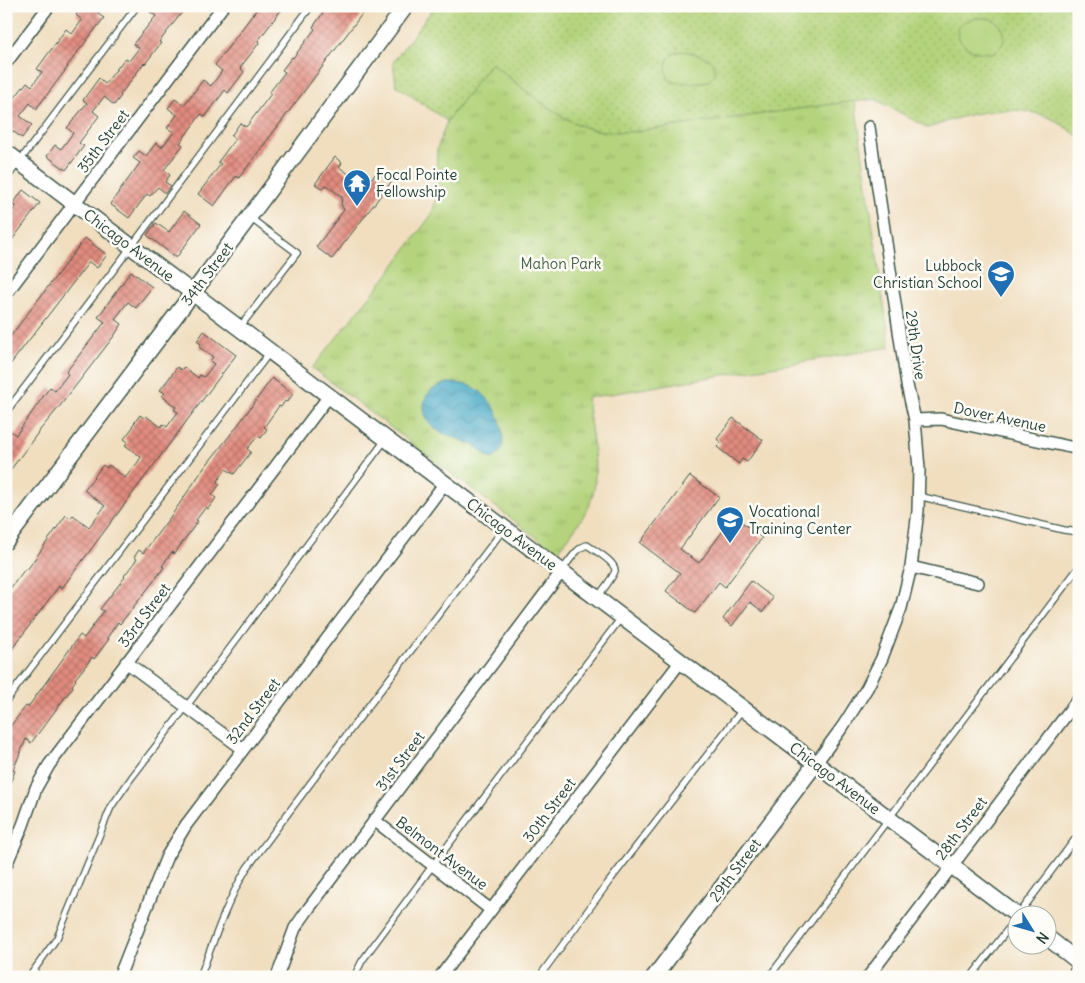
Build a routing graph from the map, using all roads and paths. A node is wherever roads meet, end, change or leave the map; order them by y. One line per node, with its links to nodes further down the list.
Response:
1 (48, 6): 6 (street)
2 (137, 6): 9 (lane)
3 (223, 6): 11 (street, 35th Street)
4 (311, 6): 13 (lane)
5 (406, 6): 12 (street, 34th Street)
6 (6, 63)
7 (869, 127): 20 (street, 29th Drive)
8 (6, 152): 9 (street, Chicago Avenue)
9 (19, 162): 10 (lane); 11 (street, Chicago Avenue)
10 (6, 179)
11 (75, 204): 13 (street, Chicago Avenue); 14 (street, 35th Street)
12 (249, 217): 15 (street, 34th Street); 16 (lane)
13 (131, 247): 15 (street, Chicago Avenue); 19 (lane)
14 (6, 294)
15 (192, 294): 16 (street, Chicago Avenue); 27 (street, 34th Street)
16 (239, 329): 17 (street, Chicago Avenue)
17 (270, 352): 18 (street, Chicago Avenue); 37 (lane)
18 (329, 396): 21 (street, Chicago Avenue); 35 (street, 33rd Street)
19 (6, 412)
20 (915, 420): 22 (street, Dover Avenue); 24 (street, 29th Drive)
21 (386, 439): 23 (street, Chicago Avenue); 38 (lane)
22 (1079, 449)
23 (445, 483): 25 (street, Chicago Avenue); 40 (street, 32nd Street)
24 (918, 496): 26 (lane); 28 (street, 29th Drive)
25 (504, 528): 30 (street, Chicago Avenue); 57 (lane)
26 (1079, 532)
27 (6, 541)
28 (911, 567): 31 (street); 41 (street, 29th Drive)
29 (1079, 567): 42 (lane)
30 (562, 571): 32 (street, Chicago Avenue); 32 (lane); 43 (street, 31st Street)
31 (978, 583)
32 (597, 598): 33 (street, Chicago Avenue)
33 (622, 617): 34 (street, Chicago Avenue); 46 (lane)
34 (681, 661): 39 (street, Chicago Avenue); 50 (street, 30th Street)
35 (126, 662): 38 (street); 45 (street, 33rd Street)
36 (1079, 698): 47 (street, 28th Street)
37 (6, 702)
38 (186, 707): 40 (street); 55 (lane)
39 (743, 708): 41 (street, Chicago Avenue); 61 (lane)
40 (243, 749): 56 (street, 32nd Street)
41 (816, 763): 42 (street, Chicago Avenue); 62 (street, 29th Street)
42 (889, 818): 47 (street, Chicago Avenue); 63 (lane)
43 (374, 820): 46 (street, Belmont Avenue); 58 (street, 31st Street)
44 (1079, 834): 48 (lane)
45 (6, 865)
46 (433, 865): 50 (street, Belmont Avenue); 59 (lane)
47 (952, 866): 49 (street, Chicago Avenue); 64 (street, 28th Street)
48 (1025, 906)
49 (1008, 908)
50 (491, 910): 60 (street, 30th Street)
51 (1008, 929): 65 (lane)
52 (1058, 946): 53 (street)
53 (1079, 962)
54 (1079, 967): 66 (street)
55 (29, 977)
56 (119, 977)
57 (200, 977)
58 (277, 977)
59 (354, 977)
60 (440, 977)
61 (539, 977)
62 (654, 977)
63 (769, 977)
64 (868, 977)
65 (971, 977)
66 (1072, 977)

